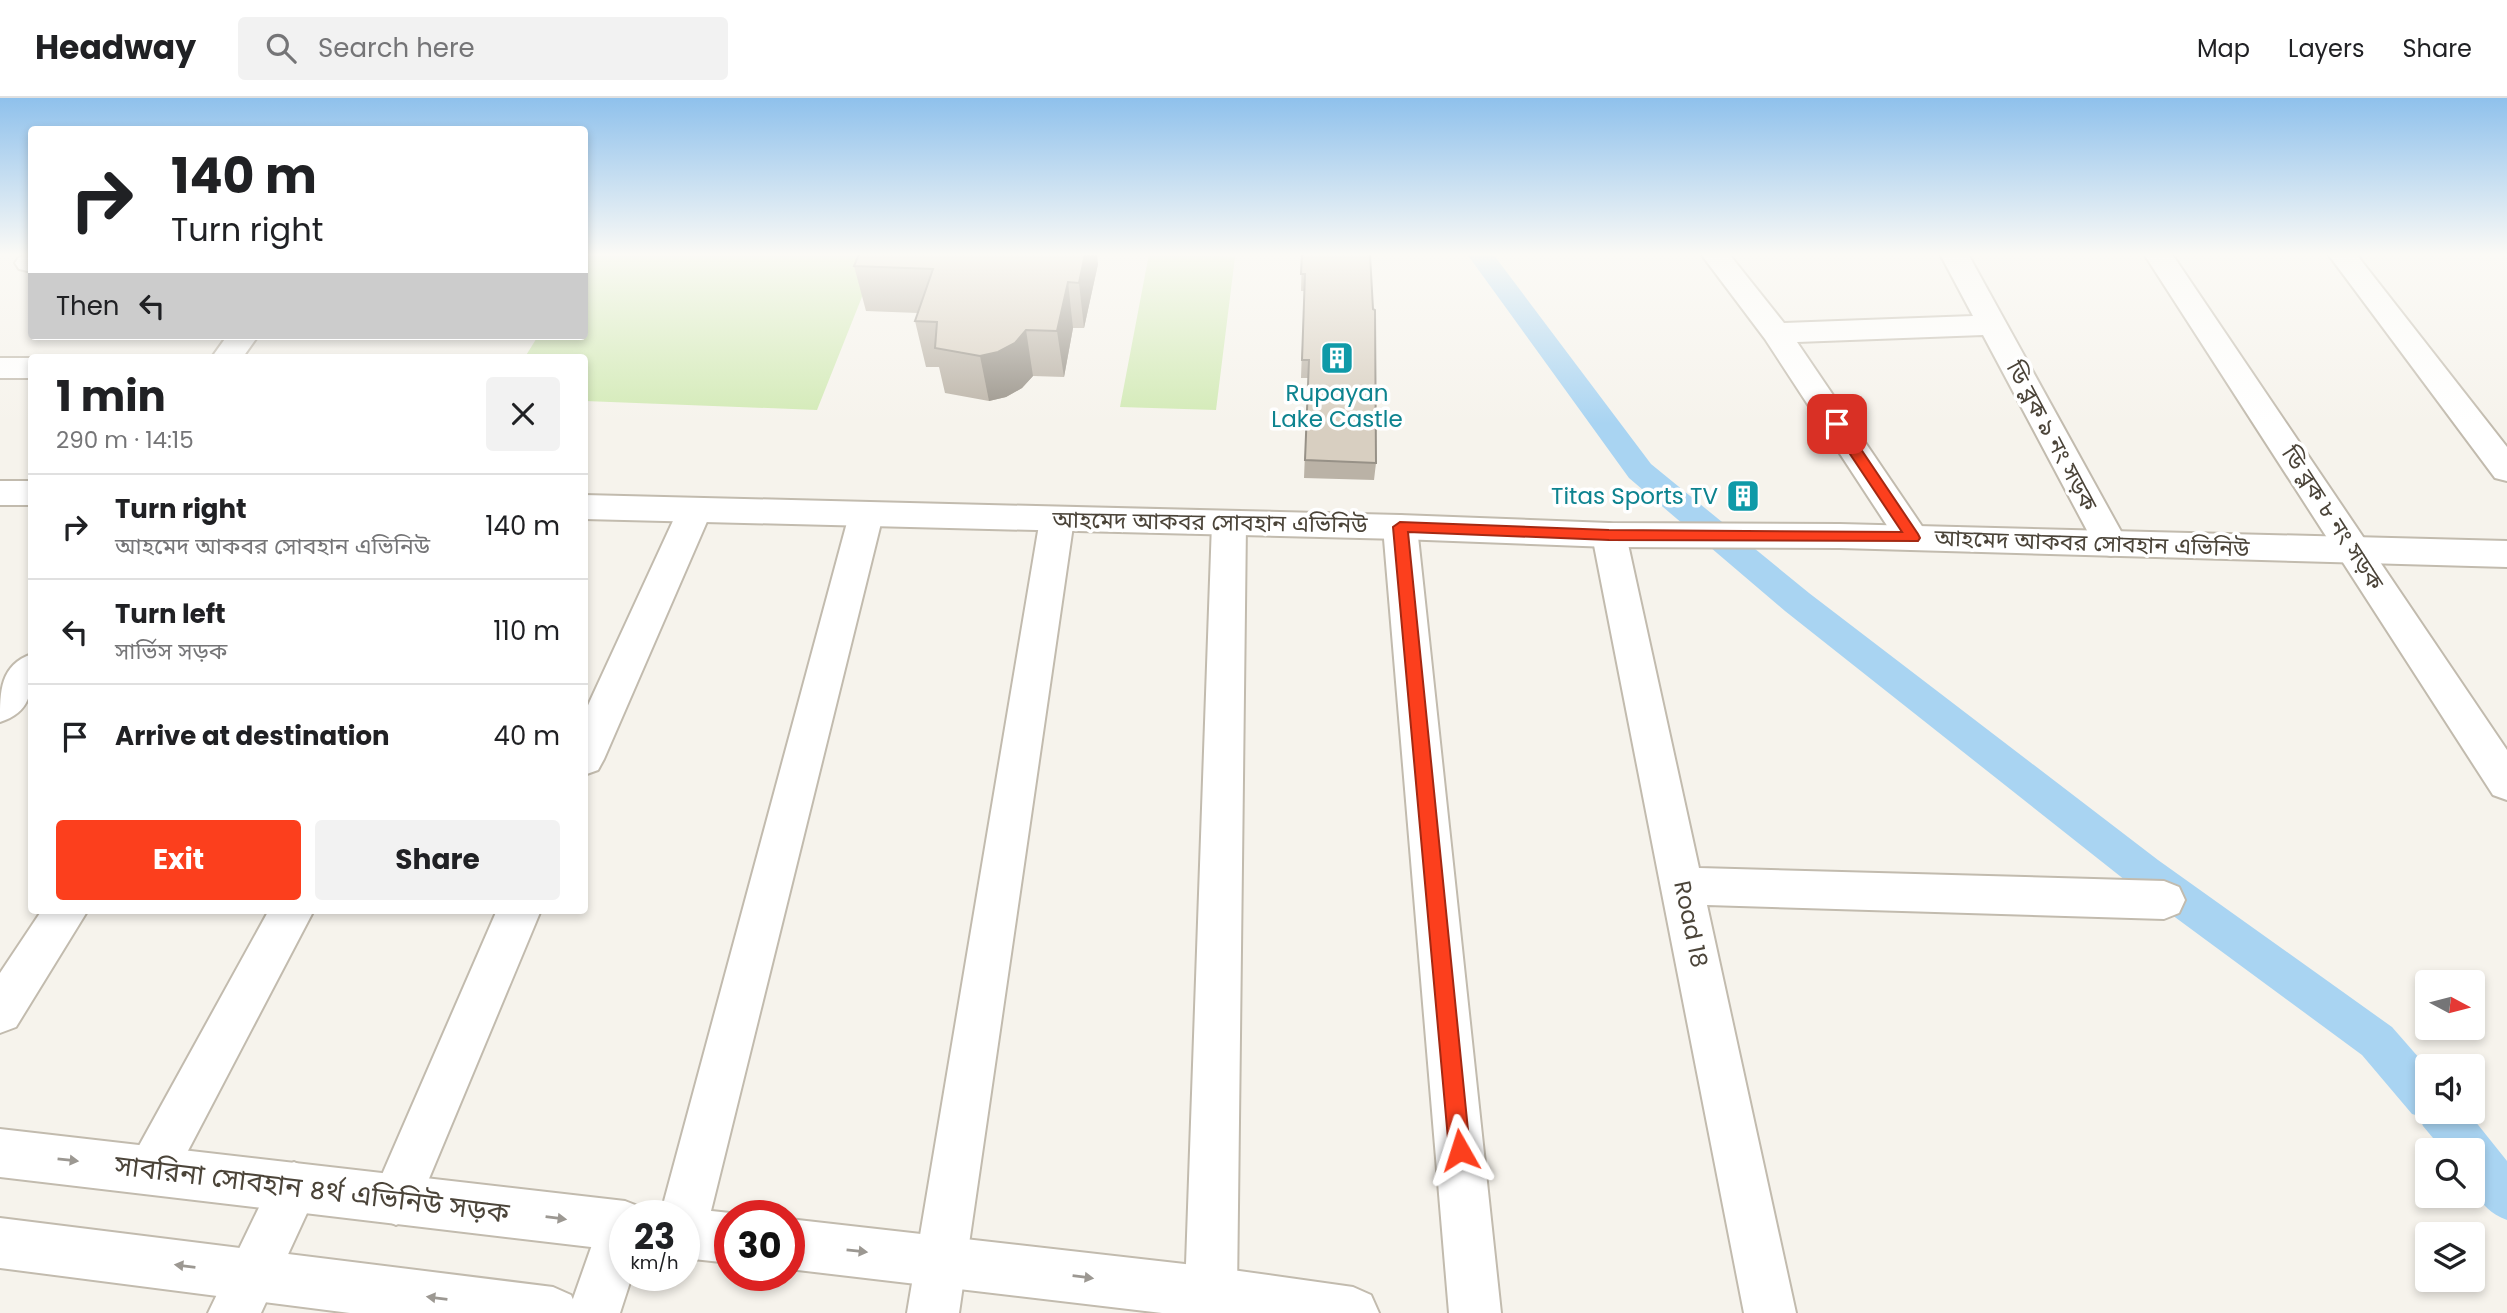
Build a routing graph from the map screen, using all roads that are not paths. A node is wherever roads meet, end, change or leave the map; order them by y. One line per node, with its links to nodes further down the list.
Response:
1 (1759, 311): 6 (street)
2 (1985, 311): 5 (street, ডি ব্লক ৯ নং সড়ক)
3 (2196, 311): 23 (street, ডি ব্লক ৮ নং সড়ক)
4 (2385, 311): 11 (street)
5 (1993, 325): 6 (street); 22 (street, ডি ব্লক ৯ নং সড়ক)
6 (1776, 332): 21 (street)
7 (240, 340): 8 (street)
8 (229, 354)
9 (0, 368): 10 (street)
10 (28, 368)
11 (2507, 470)
12 (0, 493): 13 (street)
13 (28, 493)
14 (588, 507): 15 (street, আহমেদ আকবর সোবহান এভিনিউ)
15 (695, 510): 16 (street, আহমেদ আকবর সোবহান এভিনিউ); 27 (street)
16 (866, 514): 17 (street, আহমেদ আকবর সোবহান এভিনিউ); 39 (street)
17 (1057, 519): 18 (street, আহমেদ আকবর সোবহান এভিনিউ); 43 (street)
18 (1229, 523): 19 (street, আহমেদ আকবর সোবহান এভিনিউ); 45 (street)
19 (1400, 527): 20 (street, আহমেদ আকবর সোবহান এভিনিউ); 51 (street)
20 (1609, 535): 21 (street, আহমেদ আকবর সোবহান এভিনিউ); 29 (street, Road 18)
21 (1913, 538): 22 (street, আহমেদ আকবর সোবহান এভিনিউ)
22 (2111, 544): 23 (street, আহমেদ আকবর সোবহান এভিনিউ)
23 (2355, 550): 24 (street, আহমেদ আকবর সোবহান এভিনিউ); 28 (street, ডি ব্লক ৮ নং সড়ক)
24 (2507, 554)
25 (28, 673): 26 (street)
26 (0, 707)
27 (588, 750)
28 (2507, 783)
29 (1683, 886): 30 (street); 52 (street, Road 18)
30 (2164, 900)
31 (63, 914): 34 (street)
32 (290, 914): 36 (street)
33 (517, 914): 38 (street)
34 (0, 1012)
35 (0, 1153): 36 (street, সাবরিনা সোবহান ৪র্থ এভিনিউ সড়ক, one-way to 36)
36 (152, 1170): 37 (street, সাবরিনা সোবহান ৪র্থ এভিনিউ সড়ক)
37 (294, 1187): 38 (street, সাবরিনা সোবহান ৪র্থ এভিনিউ সড়ক); 46 (street)
38 (396, 1200): 40 (street, সাবরিনা সোবহান ৪র্থ এভিনিউ সড়ক, one-way to 40)
39 (689, 1200)
40 (609, 1224)
41 (0, 1243): 46 (street, one-way to 41)
42 (805, 1246): 43 (street, one-way to 43)
43 (942, 1261): 45 (street, one-way to 45); 49 (street)
44 (609, 1270): 48 (street)
45 (1211, 1293): 50 (street)
46 (244, 1294): 47 (street, one-way to 46)
47 (553, 1313)
48 (594, 1313)
49 (933, 1313)
50 (1353, 1313)
51 (1475, 1313)
52 (1770, 1313)

